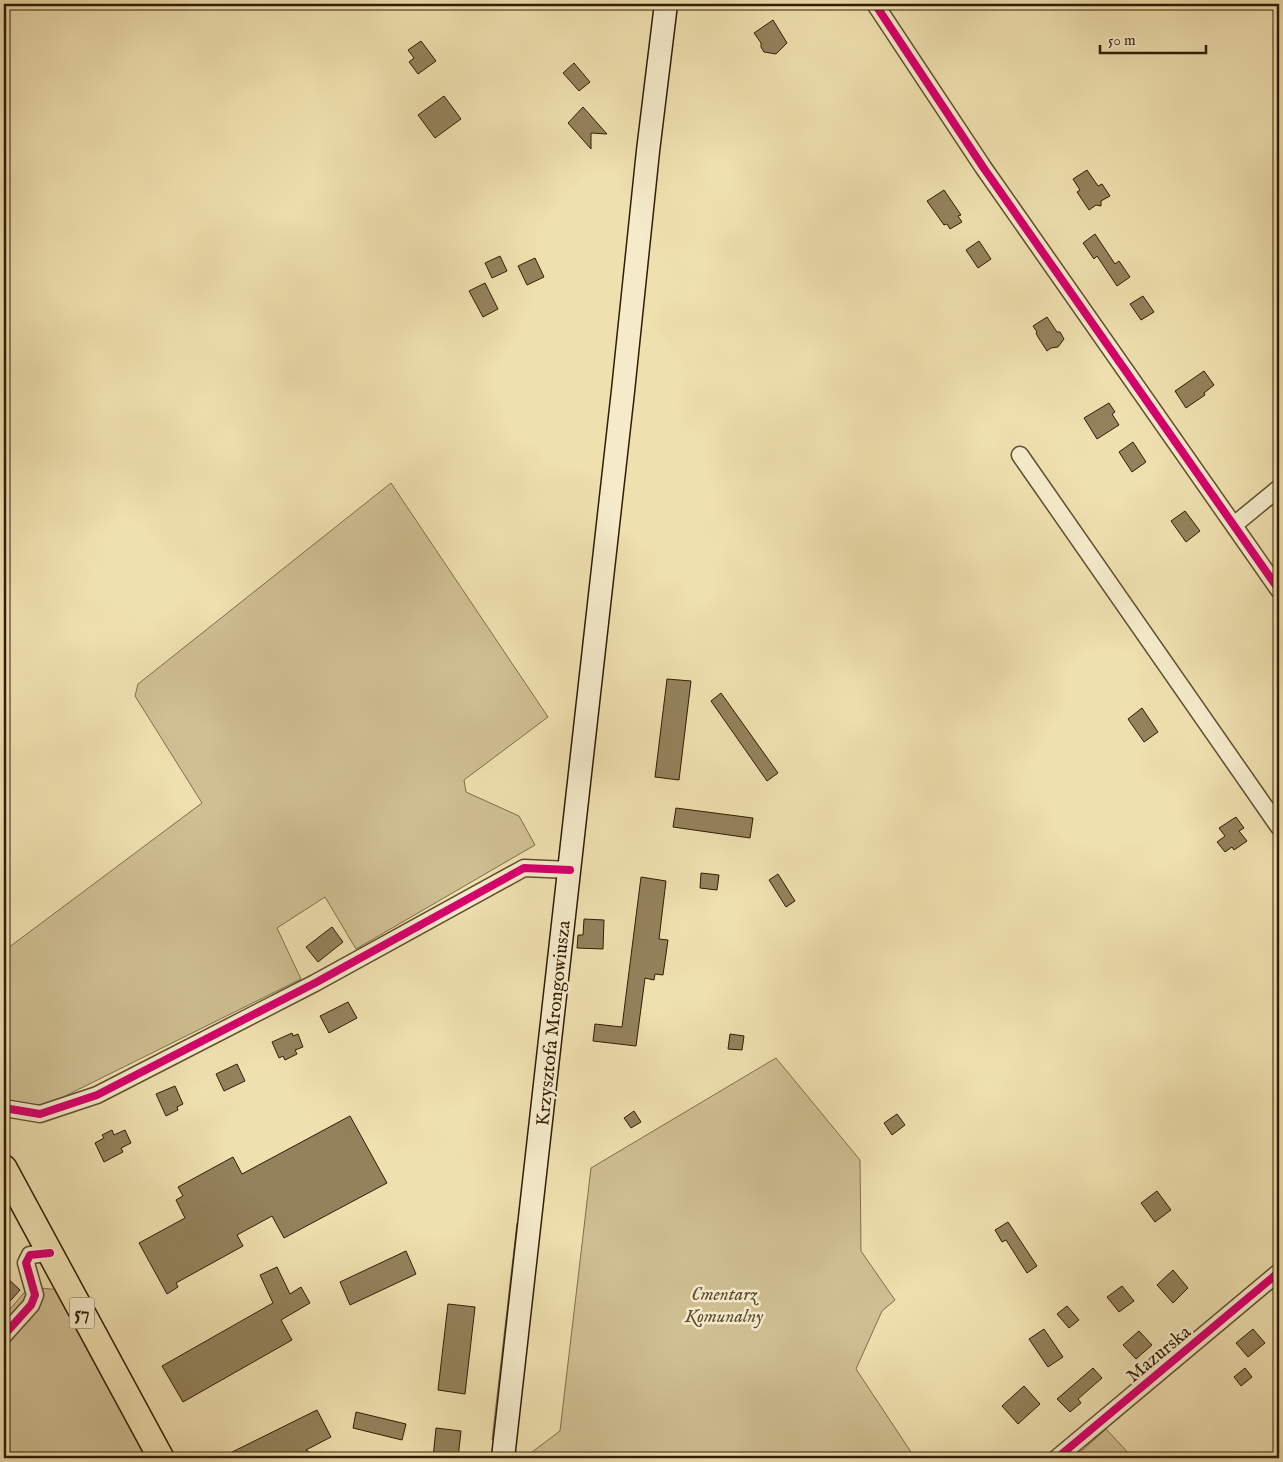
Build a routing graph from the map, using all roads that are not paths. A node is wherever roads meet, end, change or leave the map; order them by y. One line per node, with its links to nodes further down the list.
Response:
1 (666, 4): 8 (main road, Krzysztofa Mrongowiusza)
2 (875, 4): 5 (street)
3 (1020, 455): 7 (street)
4 (1279, 488): 5 (street)
5 (1234, 525): 6 (street)
6 (1279, 590)
7 (1279, 827)
8 (570, 870): 9 (street); 15 (main road, Krzysztofa Mrongowiusza)
9 (4, 1108)
10 (4, 1168): 11 (main road, 57)
11 (50, 1253): 13 (street); 14 (main road, 57)
12 (1279, 1272): 16 (street, Mazurska)
13 (4, 1336)
14 (161, 1458)
15 (503, 1458)
16 (1057, 1458)

